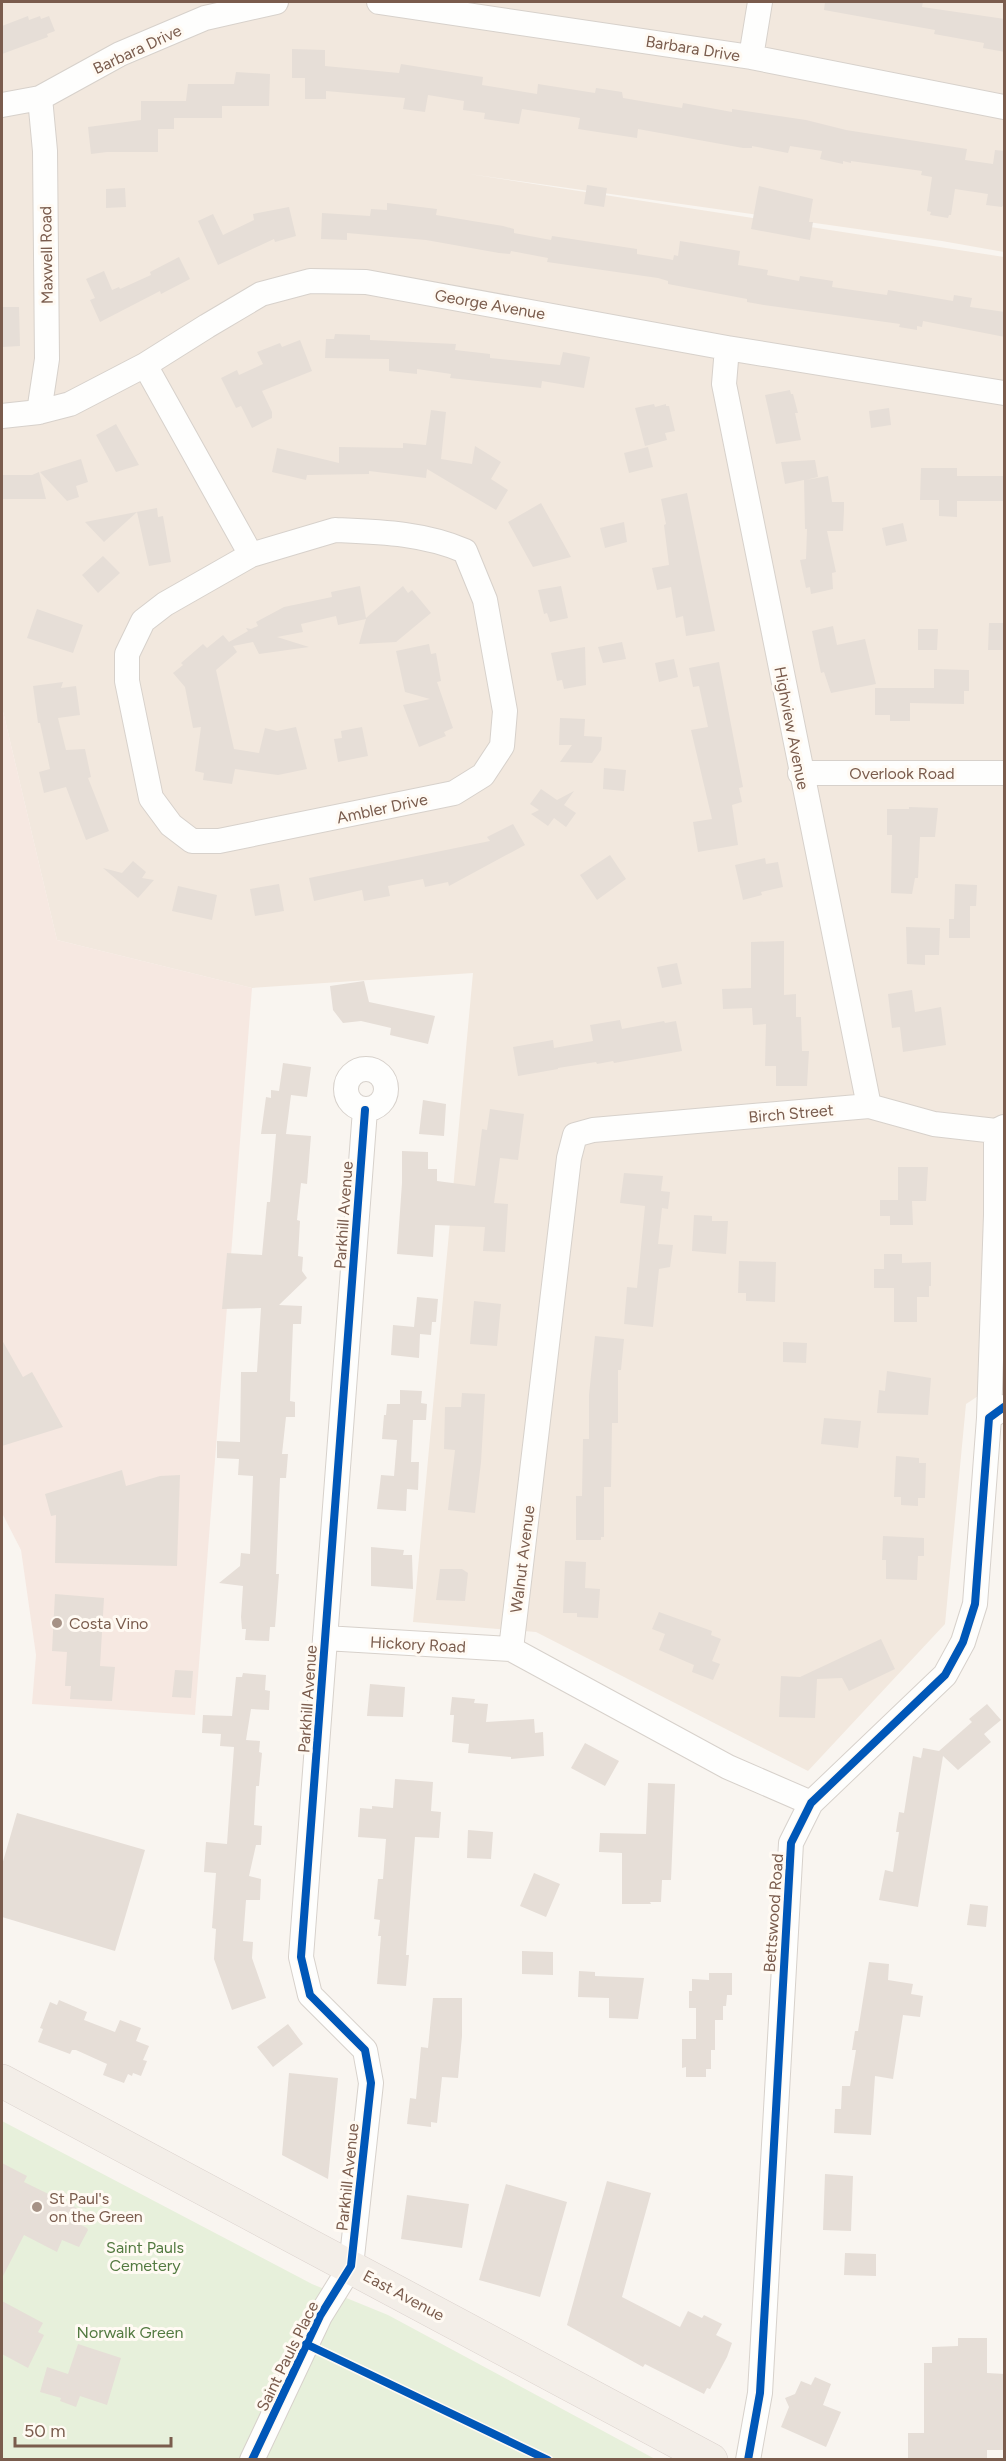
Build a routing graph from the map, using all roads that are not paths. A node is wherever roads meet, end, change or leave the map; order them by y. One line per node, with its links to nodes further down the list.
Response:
1 (276, 2): 5 (street, Barbara Drive)
2 (379, 2): 4 (street, Barbara Drive)
3 (760, 2): 4 (street)
4 (751, 57): 7 (street, Barbara Drive)
5 (40, 98): 6 (street, Barbara Drive); 11 (street, Maxwell Road)
6 (2, 105)
7 (1005, 107)
8 (726, 348): 9 (street, George Avenue); 10 (street, George Avenue); 14 (street, Highview Avenue)
9 (145, 366): 11 (street, George Avenue); 13 (street)
10 (1005, 393)
11 (39, 412): 12 (street, George Avenue)
12 (2, 416)
13 (251, 555): 13 (street, Ambler Drive)
14 (801, 773): 15 (street, Overlook Road); 16 (street, Highview Avenue)
15 (1005, 773)
16 (869, 1106): 18 (street, Birch Street); 19 (street, Birch Street)
17 (364, 1110): 21 (street, Parkhill Avenue)
18 (1000, 1129): 20 (street, Bettswood Road)
19 (575, 1135): 22 (street, Walnut Avenue)
20 (997, 1412): 23 (street, Bettswood Road)
21 (325, 1638): 22 (street, Hickory Road); 25 (street, Parkhill Avenue)
22 (511, 1649): 23 (street)
23 (811, 1803): 28 (street, Bettswood Road)
24 (2, 2081): 25 (main road, East Avenue)
25 (351, 2266): 26 (street, Saint Pauls Place); 27 (main road, East Avenue)
26 (252, 2460)
27 (711, 2460)
28 (748, 2460)

